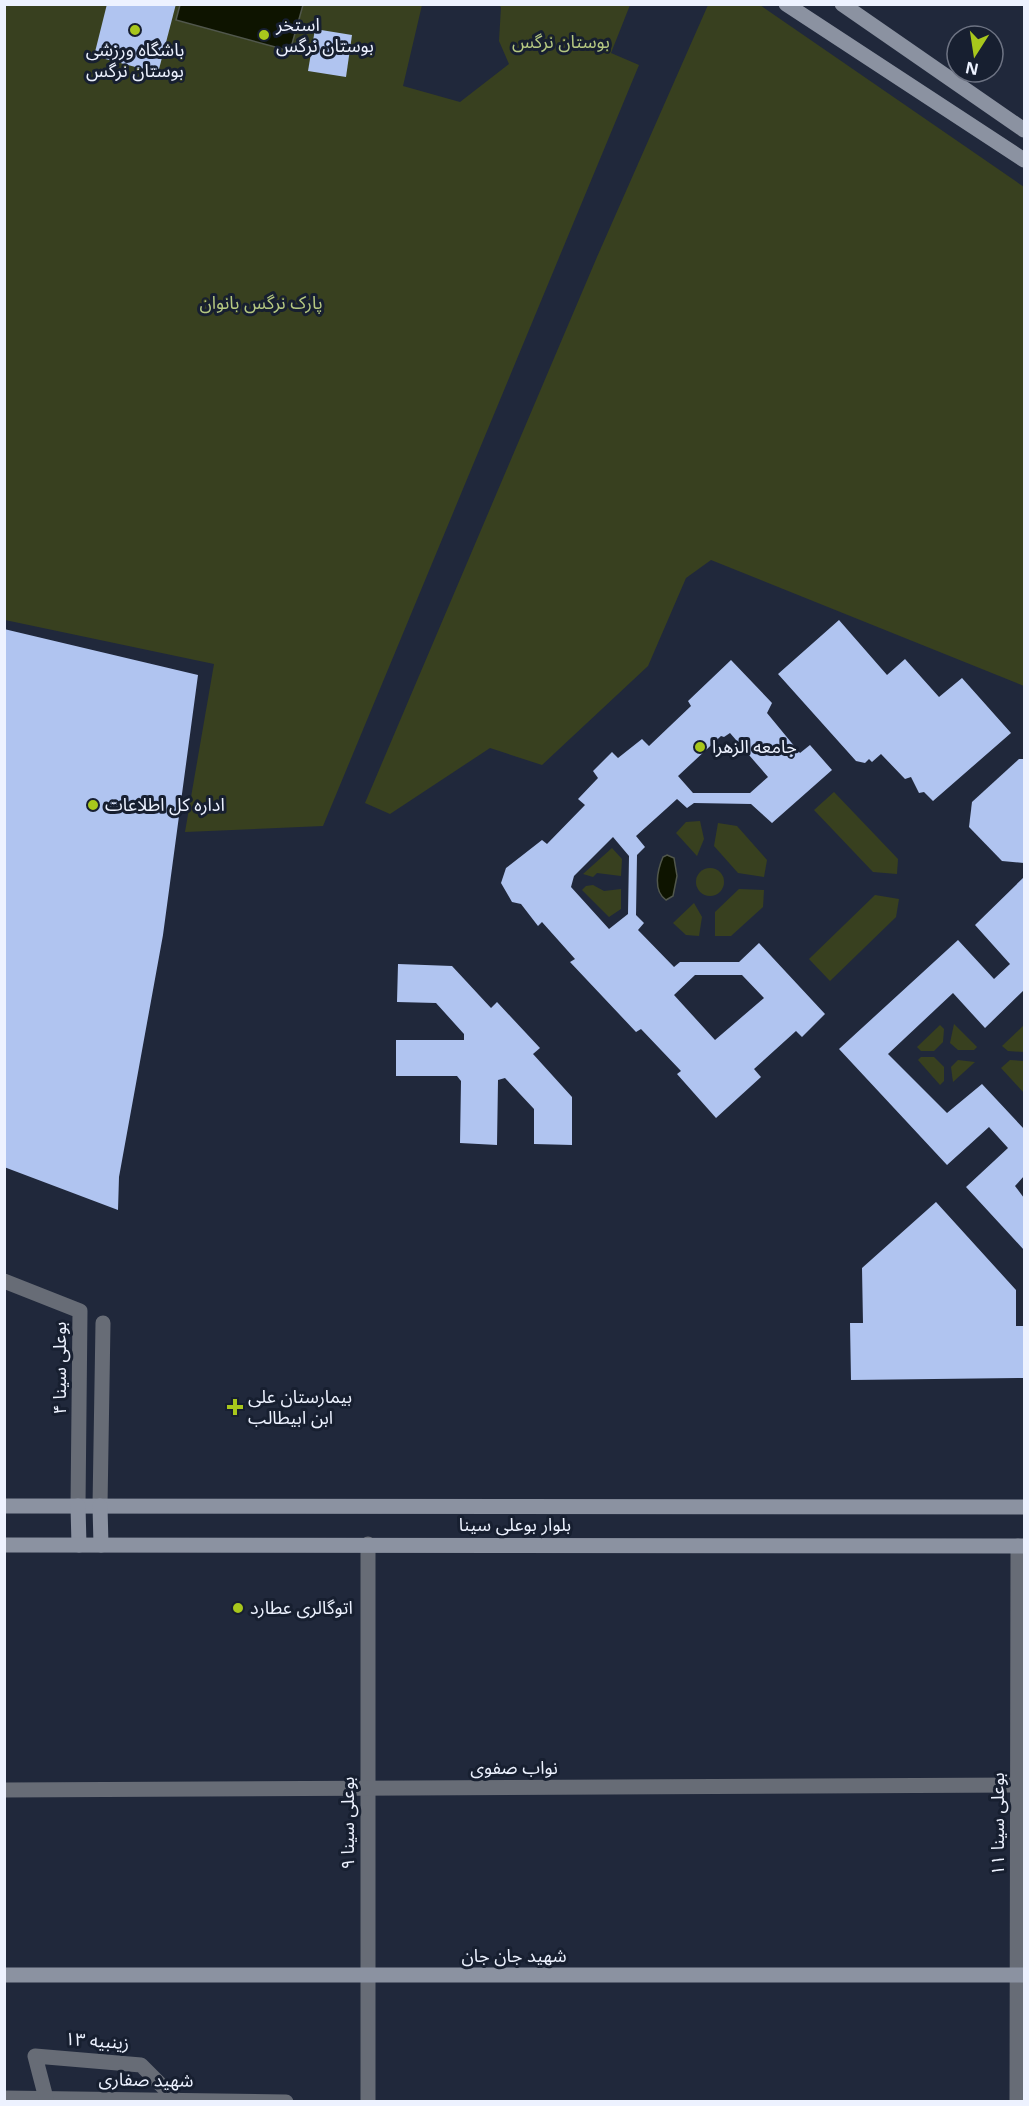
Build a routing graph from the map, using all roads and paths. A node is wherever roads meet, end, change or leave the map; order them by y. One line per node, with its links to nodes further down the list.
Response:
1 (786, 4): 4 (main road)
2 (842, 4): 3 (main road)
3 (1024, 130)
4 (1024, 160)
5 (4, 1281): 7 (street, بوعلی سینا ۴)
6 (103, 1323): 8 (street)
7 (79, 1404): 8 (street); 9 (street, بوعلی سینا ۴)
8 (101, 1405): 10 (street)
9 (78, 1500): 10 (main road, بلوار بوعلی سینا); 11 (main road, بلوار بوعلی سینا); 15 (main road)
10 (101, 1500): 12 (main road, بلوار بوعلی سینا); 16 (main road)
11 (4, 1506)
12 (1024, 1507)
13 (368, 1544): 16 (main road, بلوار بوعلی سینا); 17 (main road, بلوار بوعلی سینا); 19 (street, بوعلی سینا ۹)
14 (4, 1545): 15 (main road, بلوار بوعلی سینا)
15 (79, 1545): 16 (main road, بلوار بوعلی سینا)
16 (101, 1545)
17 (1021, 1546): 18 (street, بوعلی سینا ۱۱)
18 (1021, 1785): 19 (street, نواب صفوی); 23 (street, بوعلی سینا ۱۱)
19 (368, 1788): 20 (street, نواب صفوی); 22 (street, بوعلی سینا ۹)
20 (4, 1790)
21 (4, 1975): 22 (main road, شهید جان جان)
22 (368, 1975): 23 (main road, شهید جان جان); 28 (street, بوعلی سینا ۹)
23 (1021, 1975): 29 (street, بوعلی سینا ۱۱)
24 (4, 2098): 25 (street, شهید صفاری)
25 (47, 2100): 26 (street, شهید صفاری); 26 (street, زینبیه ۱۳)
26 (176, 2100): 27 (street, شهید صفاری)
27 (286, 2102)
28 (368, 2102)
29 (1017, 2102)

